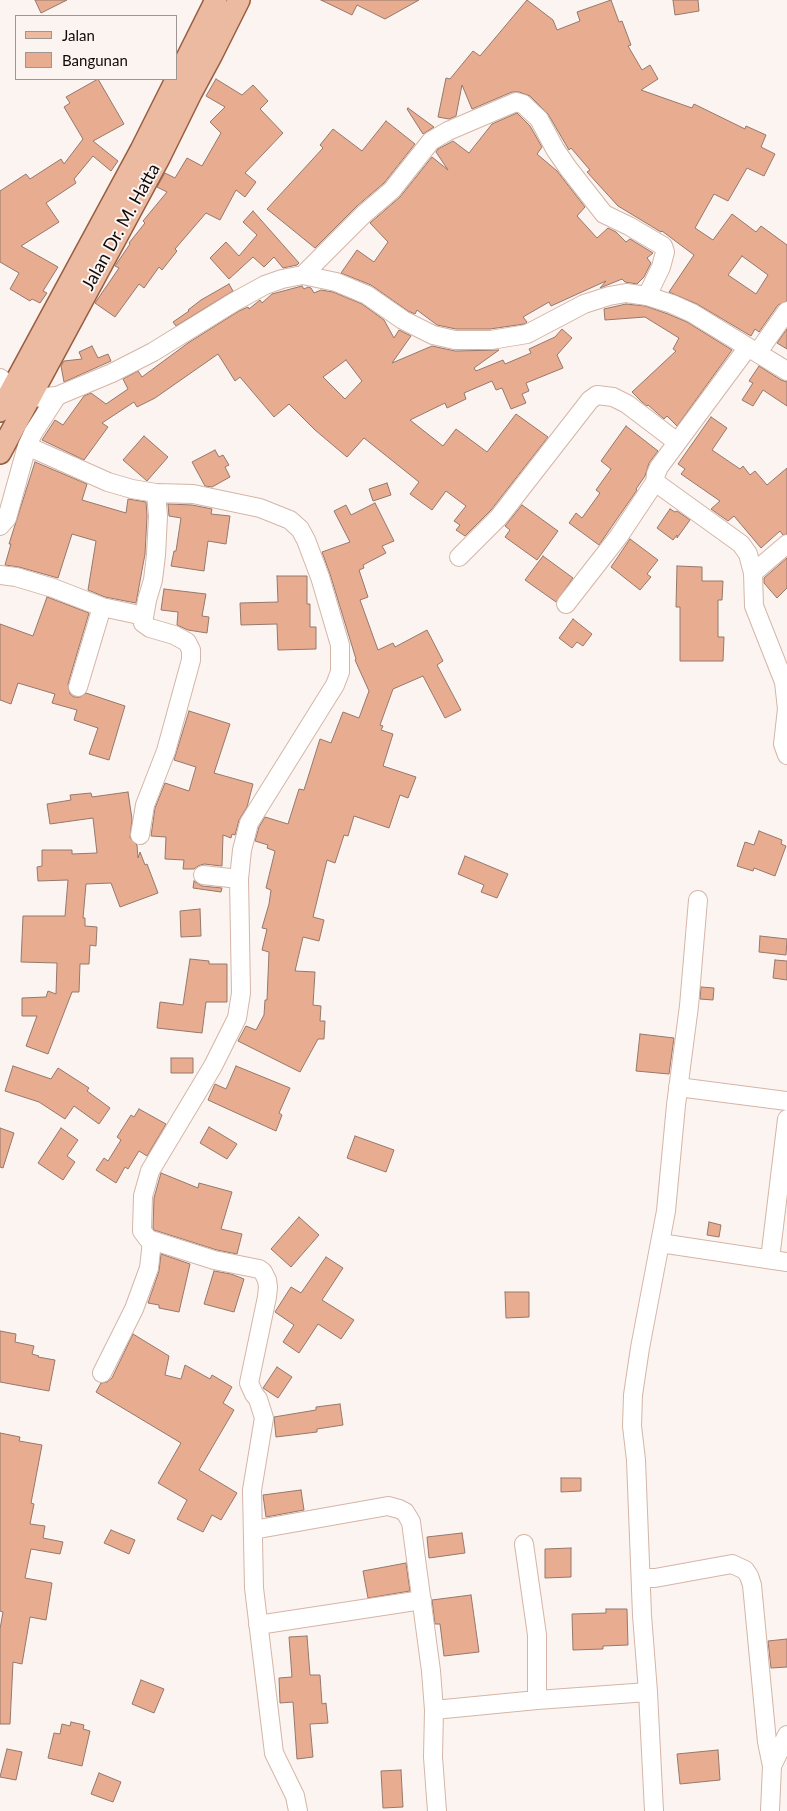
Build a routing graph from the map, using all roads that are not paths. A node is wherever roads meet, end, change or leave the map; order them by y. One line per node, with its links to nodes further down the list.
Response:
1 (216, 0): 3 (main road, Jalan Dr. M. Hatta)
2 (239, 0): 10 (main road, Jalan Dr. M. Hatta)
3 (178, 76)
4 (176, 80): 10 (main road, Jalan Dr. M. Hatta)
5 (303, 275): 6 (street); 6 (street); 11 (street)
6 (648, 296): 8 (street)
7 (787, 311): 8 (street)
8 (753, 349): 9 (street); 13 (street)
9 (787, 371)
10 (14, 388): 11 (street); 12 (main road, Jalan Dr. M. Hatta); 15 (main road, Jalan Dr. M. Hatta)
11 (57, 396): 14 (street)
12 (0, 411)
13 (678, 442): 16 (street); 20 (street)
14 (27, 446): 17 (street); 18 (street)
15 (0, 453)
16 (655, 482): 21 (street); 23 (street)
17 (156, 493): 25 (street); 30 (street)
18 (0, 526)
19 (787, 544): 21 (street)
20 (459, 556)
21 (753, 573): 27 (street)
22 (0, 575): 24 (street)
23 (566, 604)
24 (102, 607): 25 (street); 26 (street)
25 (144, 616): 28 (street)
26 (78, 687)
27 (787, 755)
28 (140, 835)
29 (203, 875): 30 (street)
30 (239, 879): 36 (street)
31 (698, 900): 32 (street)
32 (678, 1088): 33 (street); 37 (street)
33 (787, 1101)
34 (787, 1119): 35 (street)
35 (785, 1154): 38 (street)
36 (152, 1241): 39 (street); 40 (street)
37 (660, 1243): 38 (street); 42 (street)
38 (778, 1260)
39 (102, 1373)
40 (253, 1530): 43 (street); 44 (street)
41 (524, 1544): 46 (street)
42 (641, 1578): 45 (street); 49 (street)
43 (422, 1600): 44 (street); 47 (street)
44 (258, 1625): 50 (street)
45 (648, 1692): 46 (street); 52 (street)
46 (537, 1700): 47 (street)
47 (434, 1710): 51 (street)
48 (787, 1735): 49 (street)
49 (772, 1766): 53 (street)
50 (298, 1811)
51 (438, 1811)
52 (654, 1811)
53 (770, 1811)

